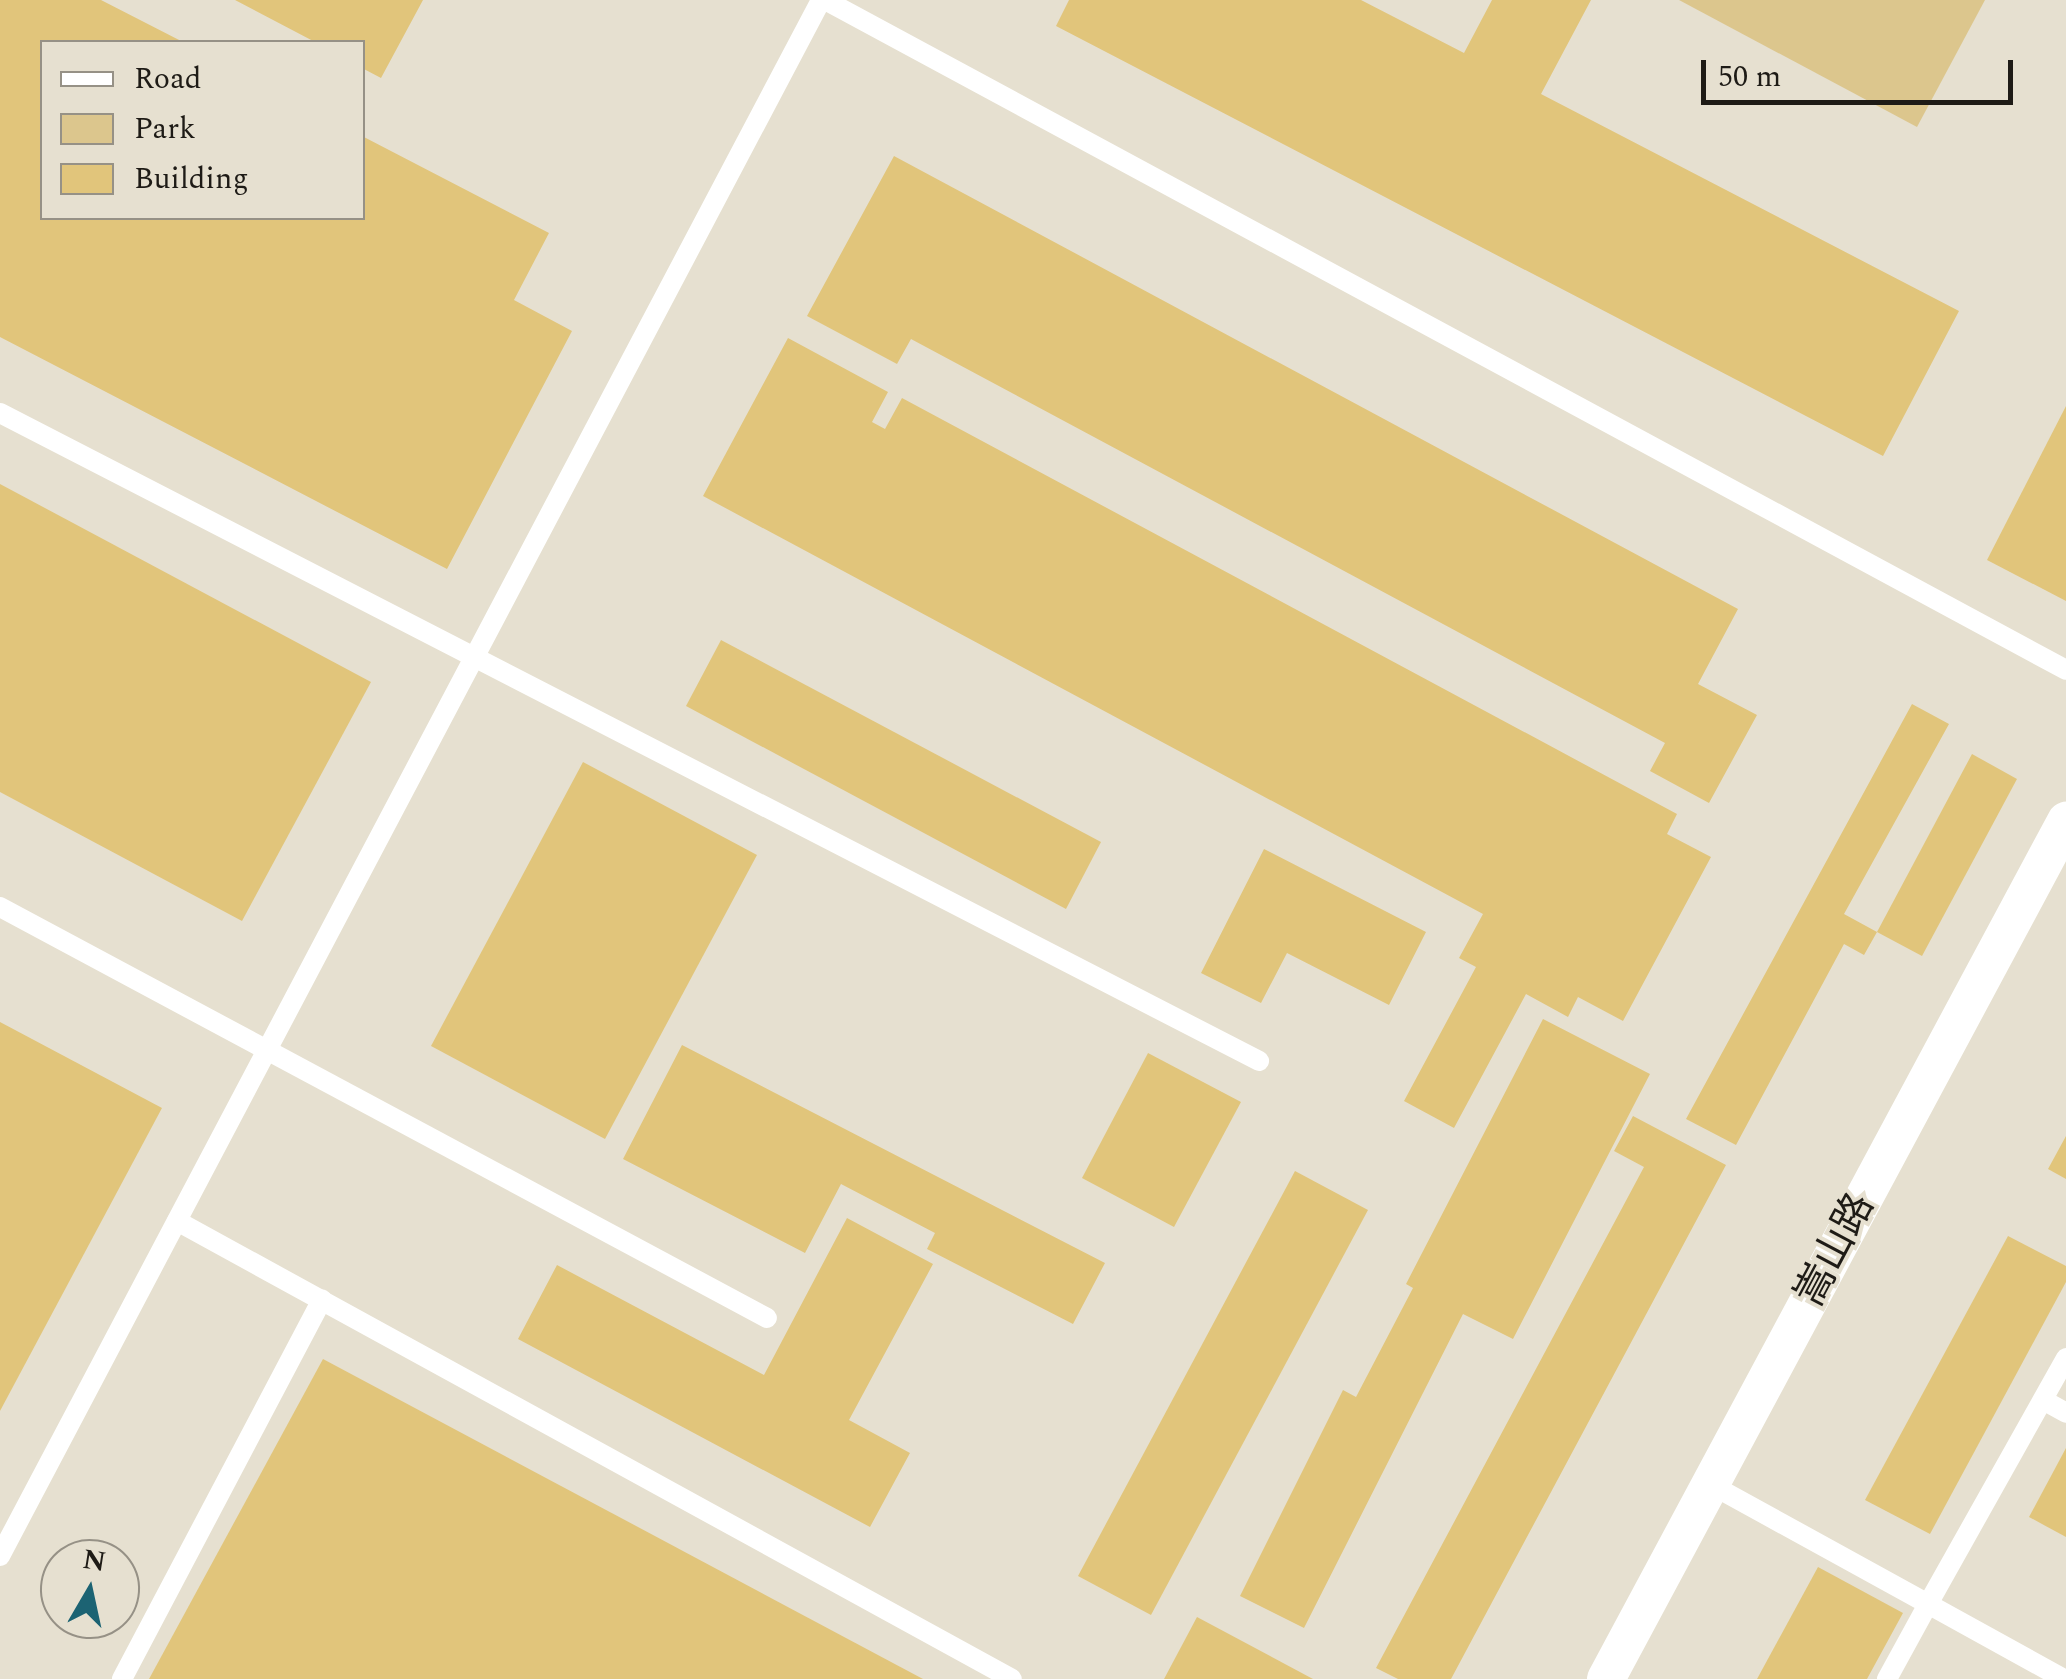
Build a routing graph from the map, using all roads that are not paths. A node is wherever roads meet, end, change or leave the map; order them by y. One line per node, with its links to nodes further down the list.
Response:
1 (823, 0): 3 (lane); 4 (lane)
2 (0, 413): 3 (lane)
3 (475, 657): 8 (lane); 9 (lane)
4 (2066, 670)
5 (2066, 822): 16 (street, 嵩山路)
6 (2066, 875): 16 (street, 嵩山路)
7 (0, 906): 8 (lane)
8 (267, 1050): 10 (lane); 12 (lane)
9 (1259, 1061)
10 (177, 1220): 11 (lane); 17 (lane)
11 (322, 1300): 19 (lane); 20 (lane)
12 (767, 1318)
13 (2066, 1358): 14 (lane)
14 (2042, 1400): 15 (lane); 18 (lane)
15 (2066, 1413)
16 (1721, 1491): 18 (lane); 21 (street, 嵩山路); 22 (street, 嵩山路)
17 (0, 1556)
18 (1928, 1604): 23 (lane); 24 (lane)
19 (122, 1679)
20 (1012, 1679)
21 (1606, 1679)
22 (1635, 1679)
23 (1887, 1679)
24 (2064, 1679)

